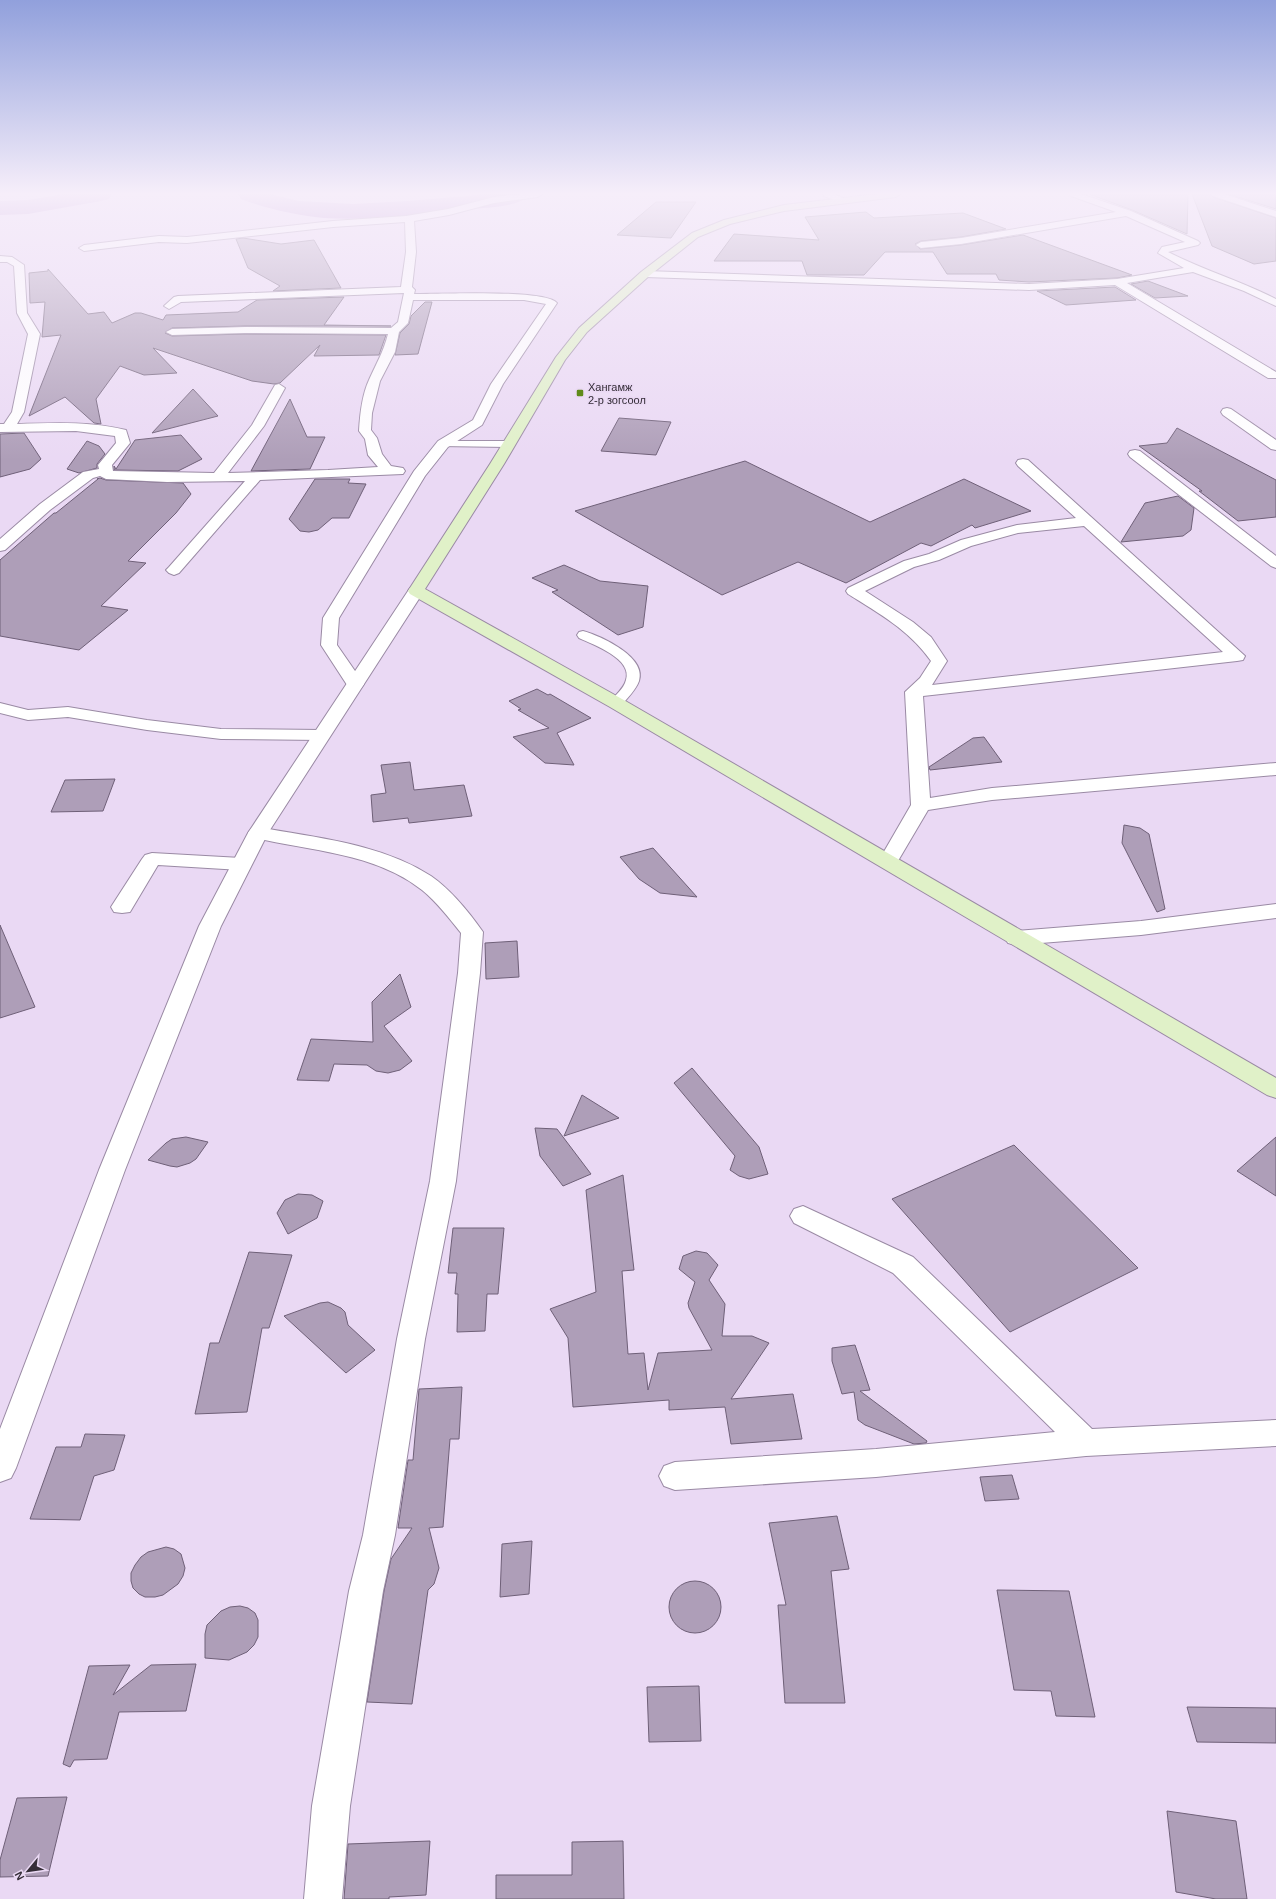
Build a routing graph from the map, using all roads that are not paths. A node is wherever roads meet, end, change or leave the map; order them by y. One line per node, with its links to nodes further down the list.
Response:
1 (20, 283): 16 (street)
2 (408, 283): 8 (street)
3 (635, 283): 18 (main road)
4 (881, 283): 5 (street)
5 (1108, 283)
6 (1118, 283): 13 (street)
7 (1231, 283): 9 (street)
8 (407, 294): 10 (street); 11 (street); 17 (street)
9 (1276, 303)
10 (170, 306)
11 (394, 331): 12 (street); 22 (street)
12 (172, 332)
13 (1272, 375)
14 (279, 388): 26 (street)
15 (1227, 412): 19 (street)
16 (4, 428): 23 (street)
17 (443, 444): 18 (lane); 24 (street)
18 (508, 444): 31 (main road)
19 (1276, 446)
20 (1135, 454): 29 (street)
21 (1024, 463): 27 (street)
22 (387, 470): 24 (street); 25 (street)
23 (106, 471): 26 (street); 28 (street)
24 (419, 474): 33 (street)
25 (256, 477): 26 (street); 30 (street)
26 (217, 478)
27 (1088, 521): 34 (street); 34 (street)
28 (0, 547)
29 (1276, 563)
30 (174, 570)
31 (416, 592): 33 (street); 35 (main road)
32 (583, 635): 35 (lane)
33 (355, 684): 37 (street)
34 (914, 692): 39 (street)
35 (616, 703): 41 (main road)
36 (0, 708): 37 (street)
37 (321, 735): 40 (street)
38 (1276, 769): 39 (street)
39 (921, 805): 41 (street)
40 (258, 833): 42 (street); 53 (street)
41 (888, 862): 45 (main road)
42 (241, 864): 43 (street); 48 (street)
43 (122, 907)
44 (1276, 911): 45 (street)
45 (1016, 938): 46 (main road)
46 (1276, 1089)
47 (803, 1216): 50 (street)
48 (7, 1430): 51 (street)
49 (1276, 1433): 50 (street)
50 (1086, 1443): 52 (street)
51 (0, 1468)
52 (675, 1476)
53 (323, 1899)

